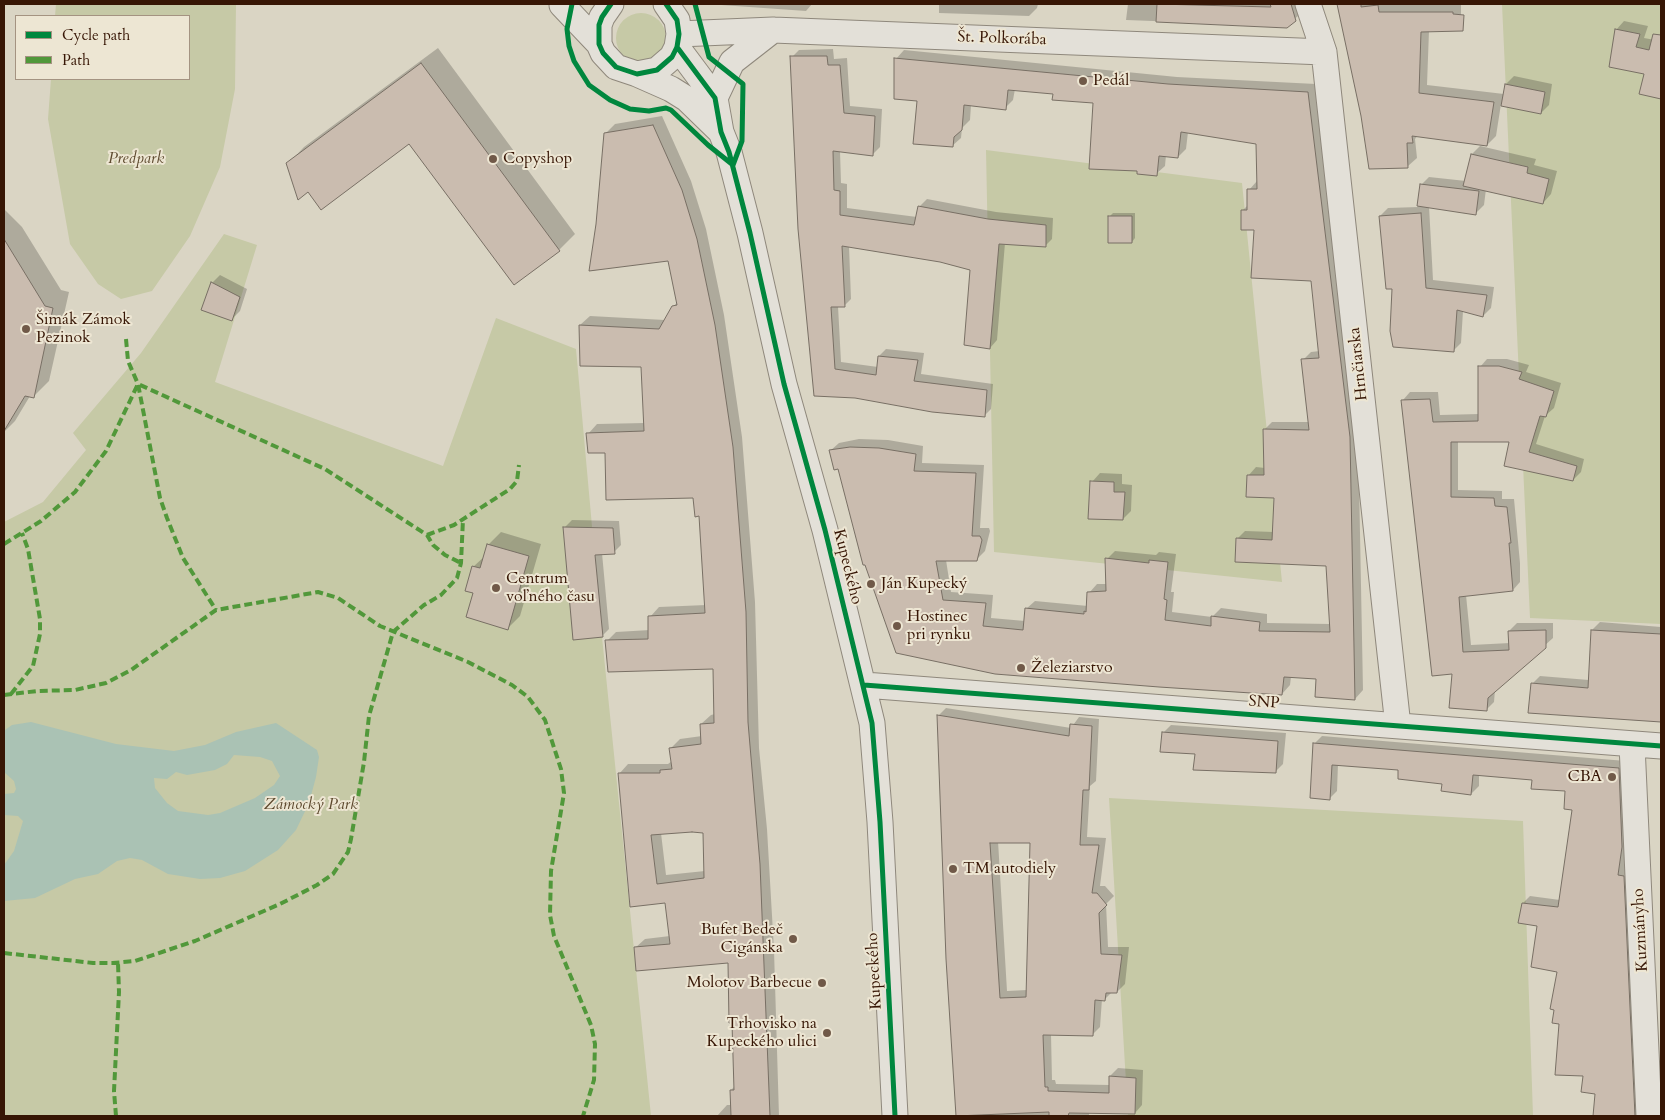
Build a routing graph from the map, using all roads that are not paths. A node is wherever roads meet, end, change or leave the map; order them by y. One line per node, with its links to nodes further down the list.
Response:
1 (563, 4): 7 (street, Kupeckého)
2 (611, 4): 7 (street)
3 (1308, 4): 8 (street, Hrnčiarska)
4 (669, 5): 6 (street, Kupeckého)
5 (773, 30): 6 (street, Št. Polkorába); 8 (street, Št. Polkorába); 10 (street)
6 (678, 40): 9 (street); 10 (street, Kupeckého)
7 (599, 44): 9 (street, Kupeckého)
8 (1324, 52): 13 (street, Hrnčiarska)
9 (637, 74): 11 (street, Kupeckého)
10 (715, 98): 11 (street, Kupeckého)
11 (721, 132): 12 (street, Kupeckého)
12 (864, 685): 13 (street, SNP); 16 (street, Kupeckého)
13 (1398, 726): 14 (street, SNP)
14 (1632, 745): 15 (street, SNP); 17 (street, Kuzmányho)
15 (1661, 746)
16 (895, 1116)
17 (1649, 1116)

